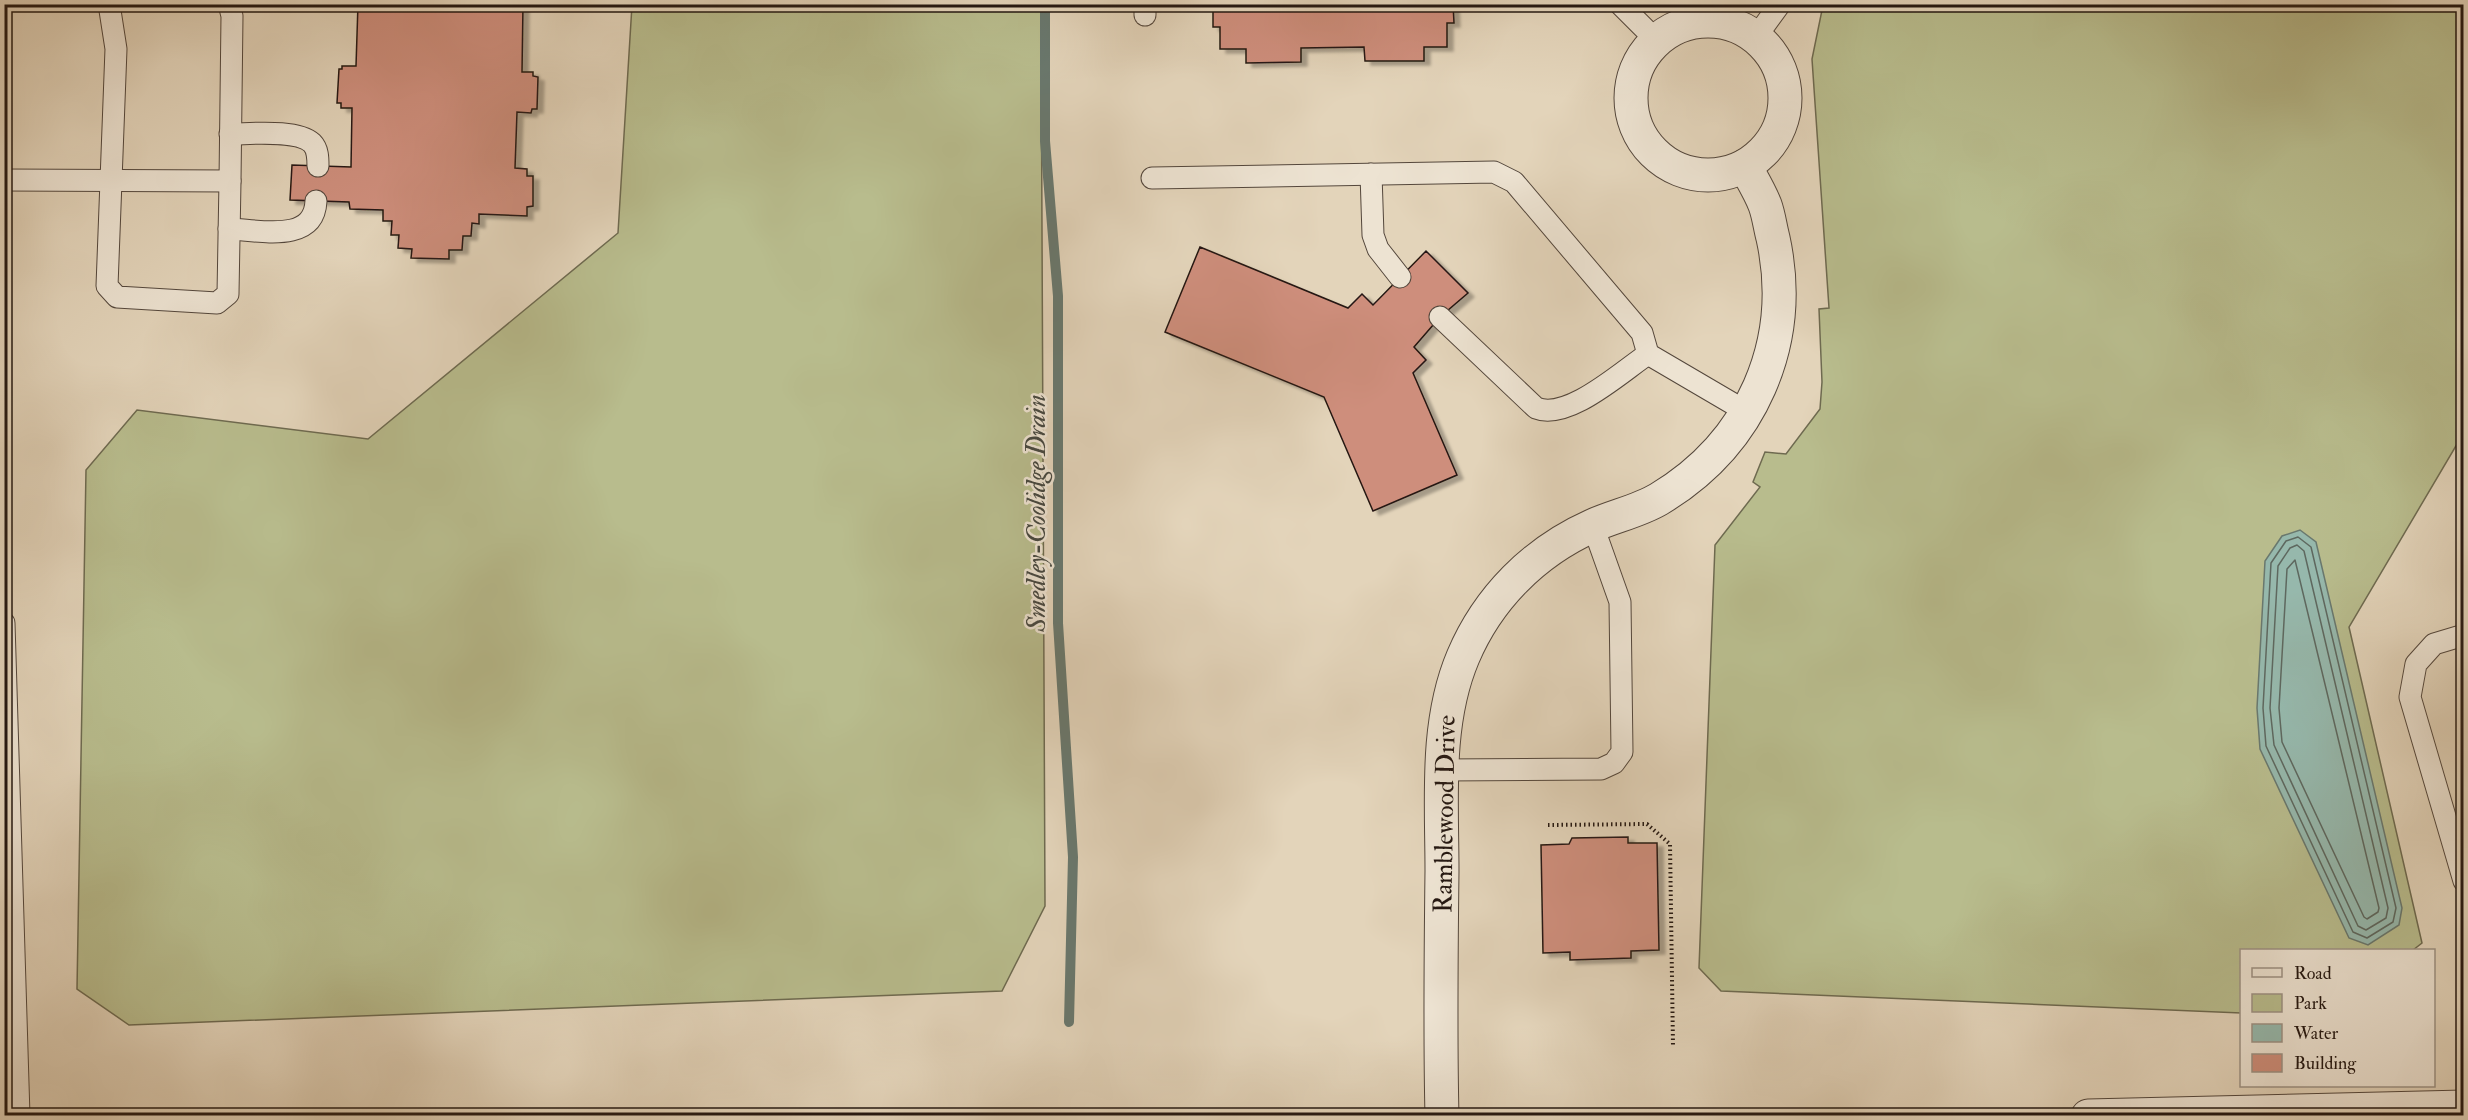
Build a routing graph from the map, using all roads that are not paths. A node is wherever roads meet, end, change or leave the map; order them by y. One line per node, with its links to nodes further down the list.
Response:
1 (109, 4): 13 (lane)
2 (230, 4): 7 (lane)
3 (1620, 4): 6 (lane)
4 (1780, 4): 5 (lane)
5 (1756, 37): 6 (street); 9 (street)
6 (1656, 40): 9 (street)
7 (230, 134): 8 (lane); 14 (lane)
8 (318, 166)
9 (1745, 166): 20 (street, Ramblewood Drive)
10 (1371, 174): 11 (lane); 17 (lane); 19 (lane)
11 (1152, 178)
12 (4, 180): 13 (lane)
13 (112, 180): 14 (lane); 16 (lane)
14 (230, 181): 16 (lane)
15 (316, 201): 16 (lane)
16 (229, 229)
17 (1400, 277)
18 (1440, 317): 19 (lane)
19 (1648, 354): 20 (lane)
20 (1747, 412): 21 (street, Ramblewood Drive)
21 (1593, 526): 24 (street, Ramblewood Drive); 24 (lane)
22 (4, 623): 27 (lane)
23 (2463, 635): 25 (lane)
24 (1442, 770): 28 (street, Ramblewood Drive)
25 (2463, 881)
26 (2463, 1107): 29 (street)
27 (19, 1116)
28 (1442, 1116)
29 (2088, 1116)

